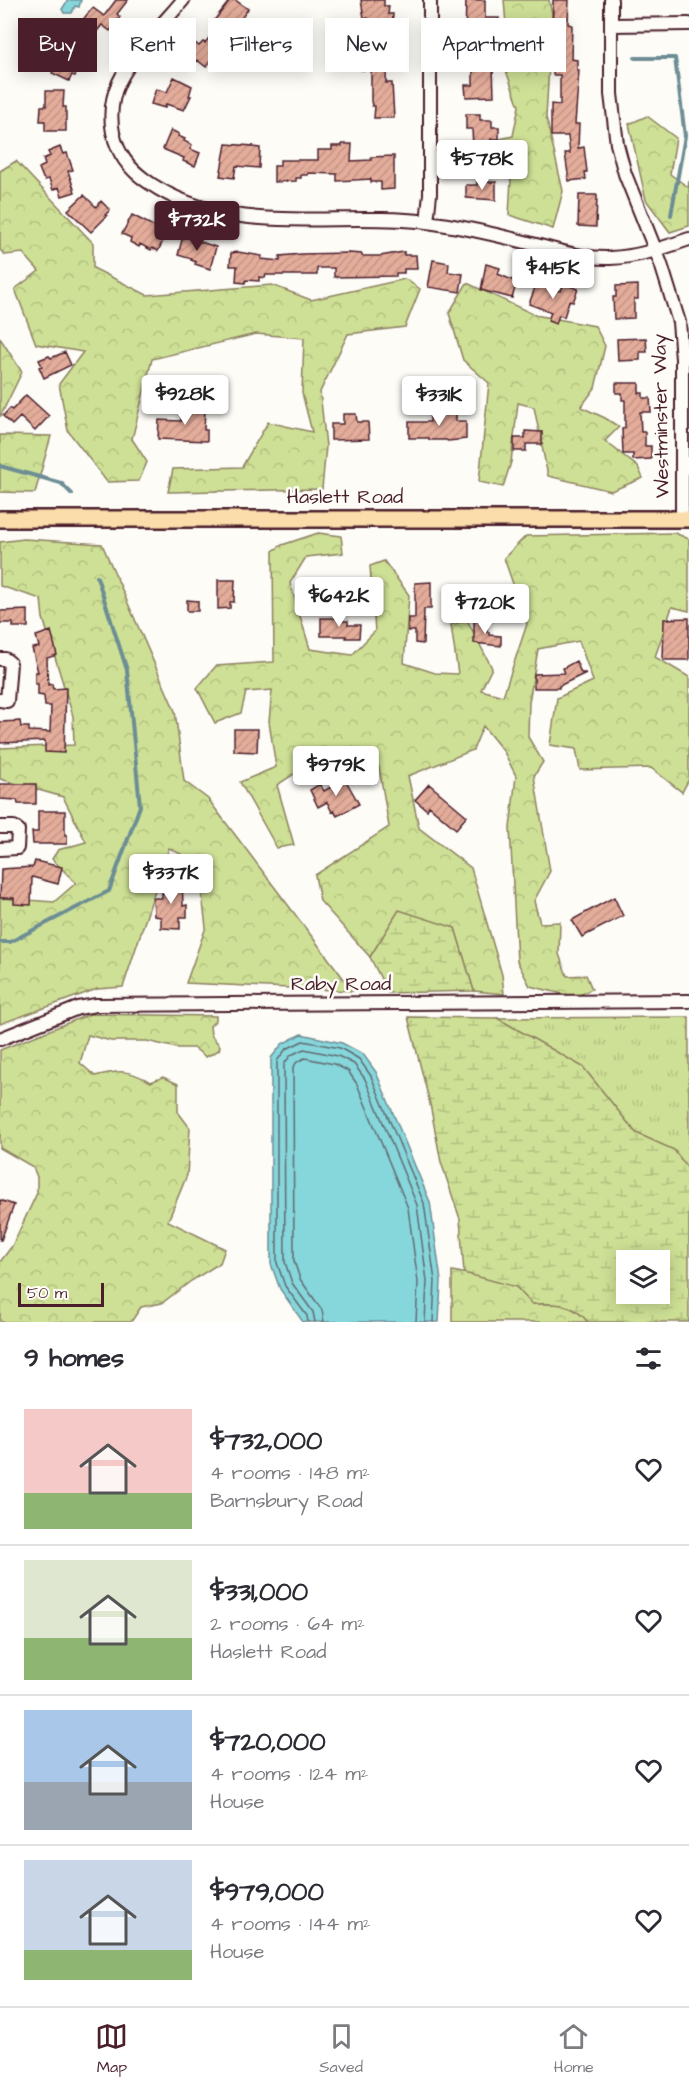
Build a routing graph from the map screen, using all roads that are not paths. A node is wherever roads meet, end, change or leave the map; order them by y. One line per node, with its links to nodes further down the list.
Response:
1 (183, 0): 6 (street)
2 (430, 0): 6 (street)
3 (611, 0): 5 (street, Westminster Way)
4 (689, 24): 5 (street)
5 (611, 25): 8 (street, Westminster Way)
6 (428, 222): 8 (street)
7 (689, 239): 8 (street)
8 (655, 251): 10 (street, Westminster Way)
9 (0, 519): 10 (main road, Haslett Road)
10 (686, 519)
11 (0, 658): 12 (street)
12 (0, 700)
13 (0, 827): 14 (street)
14 (0, 849)
15 (689, 1001): 16 (street, Raby Road)
16 (0, 1039)

